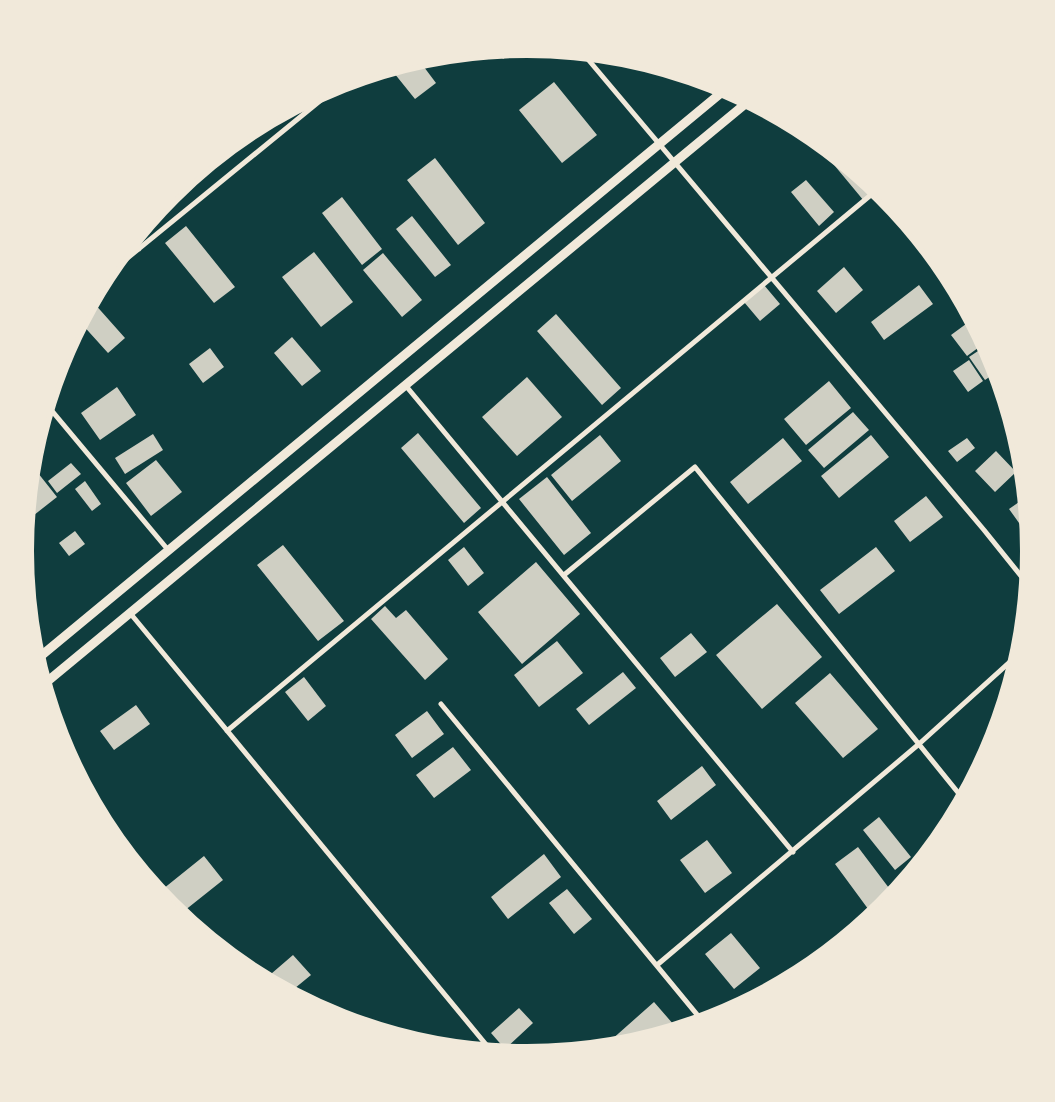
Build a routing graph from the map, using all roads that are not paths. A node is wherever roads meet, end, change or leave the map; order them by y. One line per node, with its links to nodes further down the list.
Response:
1 (587, 59): 5 (street)
2 (720, 94): 5 (street)
3 (320, 101): 9 (street)
4 (744, 105): 6 (street)
5 (660, 144): 6 (street); 15 (street)
6 (675, 161): 11 (street); 12 (street)
7 (872, 194): 11 (street)
8 (137, 246): 9 (street)
9 (139, 249): 10 (street)
10 (127, 259)
11 (772, 277): 14 (street); 17 (street)
12 (406, 386): 14 (street); 18 (street)
13 (52, 410): 15 (street)
14 (502, 500): 16 (street); 23 (street)
15 (169, 551): 19 (street)
16 (564, 575): 24 (street); 26 (street)
17 (1023, 579)
18 (130, 613): 21 (street); 23 (street)
19 (43, 655)
20 (1011, 661): 24 (street)
21 (48, 680)
22 (442, 704): 27 (street)
23 (227, 731): 29 (street)
24 (920, 744): 25 (street); 26 (street)
25 (960, 794)
26 (793, 852): 27 (street)
27 (656, 965): 28 (street)
28 (699, 1016)
29 (487, 1045)

